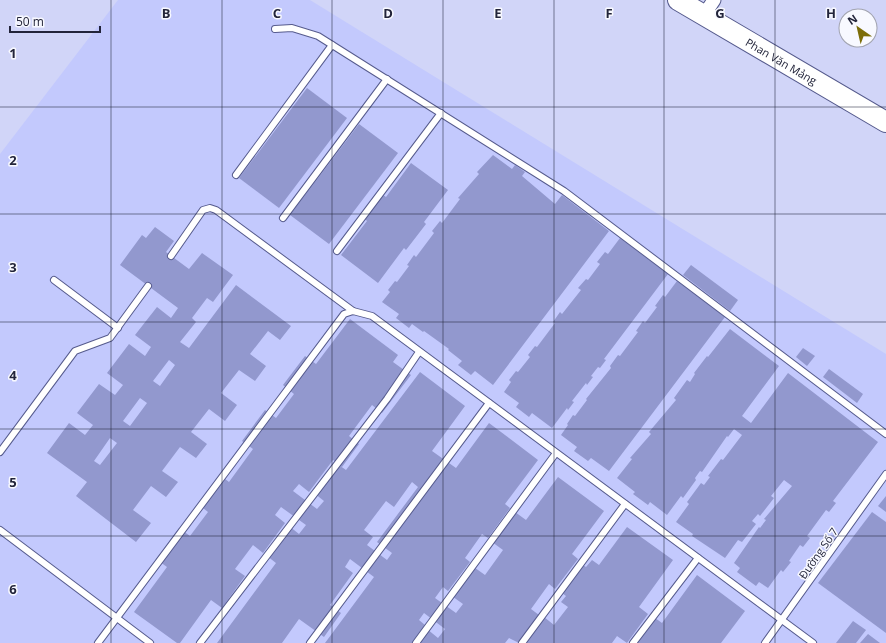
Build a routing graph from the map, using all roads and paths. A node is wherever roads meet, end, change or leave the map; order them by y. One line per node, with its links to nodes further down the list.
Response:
1 (678, 0): 2 (main road, Phan Văn Mảng)
2 (709, 7): 7 (main road, Phan Văn Mảng)
3 (275, 29): 4 (lane)
4 (332, 45): 5 (lane); 8 (lane)
5 (387, 79): 6 (lane); 9 (lane)
6 (441, 113): 10 (lane); 18 (lane)
7 (886, 122)
8 (236, 175)
9 (283, 218)
10 (336, 251)
11 (171, 256): 14 (lane)
12 (54, 280): 15 (lane)
13 (148, 286): 15 (lane)
14 (353, 311): 16 (lane); 25 (lane)
15 (118, 328): 19 (lane)
16 (419, 352): 17 (lane); 29 (lane)
17 (489, 403): 20 (lane); 30 (lane)
18 (886, 434)
19 (0, 452)
20 (556, 453): 22 (lane); 31 (lane)
21 (886, 474): 26 (lane, Đường Số 7)
22 (625, 504): 24 (lane); 32 (lane)
23 (0, 530): 25 (lane)
24 (698, 558): 26 (lane); 33 (lane)
25 (118, 618): 27 (lane); 28 (lane)
26 (782, 620): 34 (lane, Đường Số 7); 35 (lane)
27 (98, 643)
28 (150, 643)
29 (200, 643)
30 (310, 643)
31 (416, 643)
32 (522, 643)
33 (634, 643)
34 (765, 643)
35 (813, 643)

